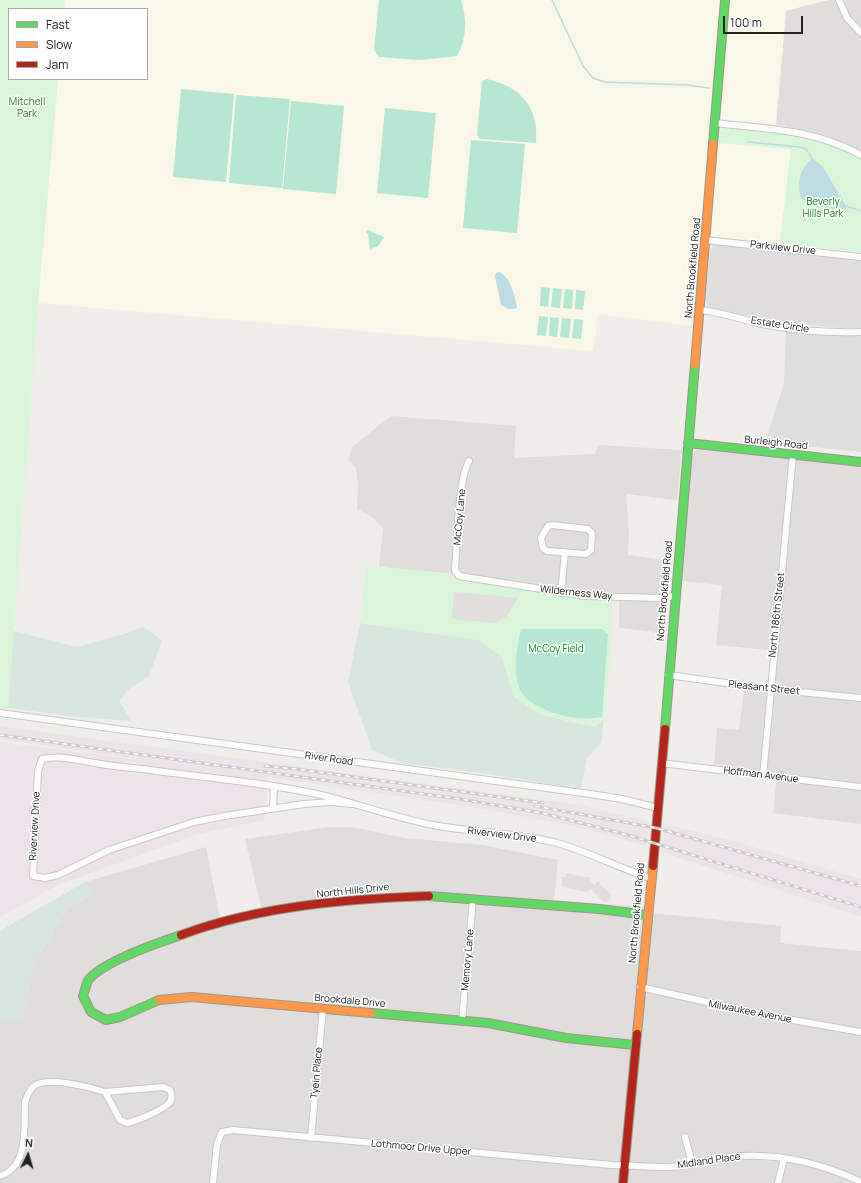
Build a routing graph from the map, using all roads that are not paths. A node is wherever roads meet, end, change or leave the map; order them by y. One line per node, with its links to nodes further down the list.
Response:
1 (725, 0): 4 (street, North Brookfield Road)
2 (840, 0): 3 (street)
3 (861, 33)
4 (715, 123): 5 (street); 6 (street, North Brookfield Road)
5 (861, 155)
6 (705, 240): 7 (street, Parkview Drive); 8 (street, North Brookfield Road)
7 (861, 257)
8 (700, 310): 9 (street, Estate Circle); 10 (street, North Brookfield Road)
9 (861, 332)
10 (688, 443): 11 (street, Burleigh Road); 17 (street, North Brookfield Road)
11 (793, 454): 13 (street, Burleigh Road); 19 (street, North 186th Street)
12 (469, 461): 15 (street, McCoy Lane)
13 (861, 462)
14 (565, 552): 14 (street); 16 (street)
15 (456, 574): 16 (street, Wilderness Way)
16 (561, 593): 17 (street, Wilderness Way)
17 (674, 596): 18 (street, North Brookfield Road)
18 (668, 675): 19 (street, Pleasant Street); 22 (street, North Brookfield Road)
19 (770, 689): 20 (street, Pleasant Street); 23 (street, North 186th Street)
20 (861, 698)
21 (0, 713): 28 (street, River Road)
22 (661, 763): 23 (street, Hoffman Avenue); 28 (street, North Brookfield Road)
23 (763, 776): 25 (street, Hoffman Avenue)
24 (274, 787): 26 (street, Riverview Drive); 27 (street); 27 (street, Riverview Drive)
25 (861, 787)
26 (351, 804): 27 (street, Riverview Drive); 29 (street, Riverview Drive)
27 (273, 808)
28 (658, 808): 29 (street, North Brookfield Road)
29 (650, 878): 31 (street, North Brookfield Road)
30 (473, 899): 31 (street, North Hills Drive); 33 (street, North Hills Drive); 35 (street, Memory Lane)
31 (647, 915): 32 (street, North Brookfield Road)
32 (640, 988): 36 (street, Milwaukee Avenue); 37 (street, North Brookfield Road)
33 (84, 991): 34 (street, Brookdale Drive)
34 (323, 1008): 35 (street, Brookdale Drive); 40 (street, Tyein Place)
35 (462, 1020): 37 (street, Brookdale Drive)
36 (861, 1032)
37 (635, 1045): 43 (street, North Brookfield Road)
38 (105, 1092): 38 (street); 44 (street)
39 (685, 1137): 42 (street)
40 (311, 1138): 43 (street, Lothmoor Drive Upper); 46 (street, Lothmoor Drive Upper)
41 (784, 1159): 42 (street, Midland Place); 45 (street, Midland Place); 48 (street)
42 (692, 1163): 43 (street, Midland Place)
43 (624, 1165): 47 (street, North Brookfield Road)
44 (0, 1176)
45 (861, 1182)
46 (214, 1183)
47 (623, 1183)
48 (778, 1183)

